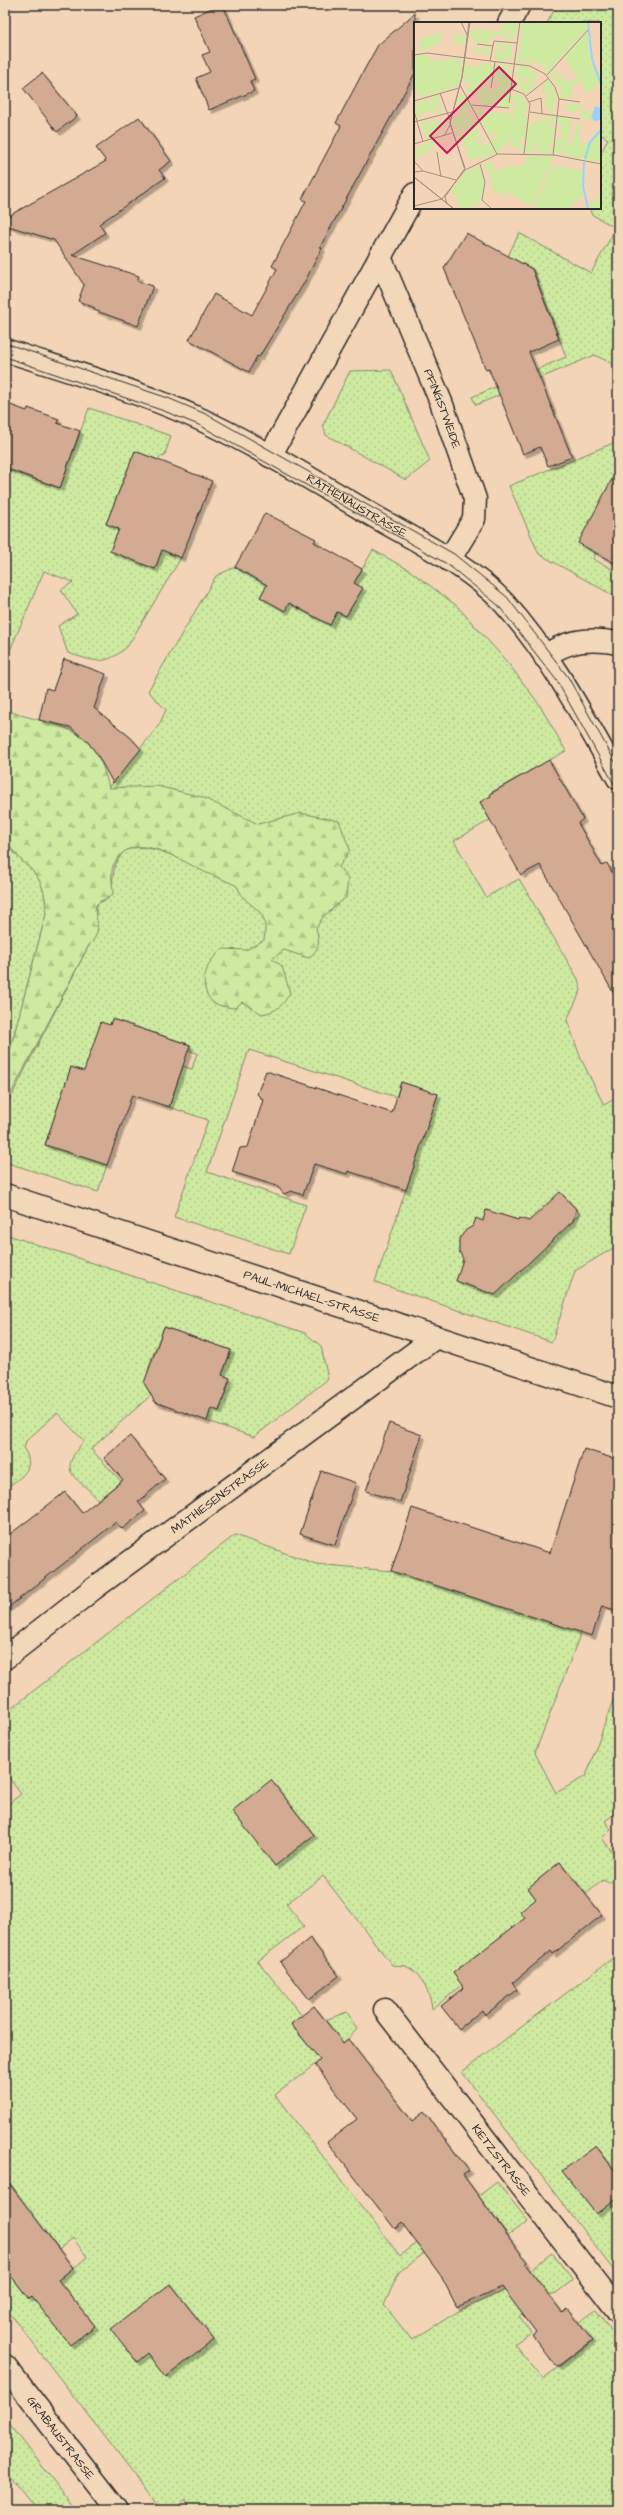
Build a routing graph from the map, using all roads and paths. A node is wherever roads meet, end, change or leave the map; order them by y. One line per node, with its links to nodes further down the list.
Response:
1 (519, 5): 2 (street)
2 (510, 22)
3 (414, 196): 4 (street)
4 (380, 257): 6 (street); 7 (street, PFINGSTWEIDE)
5 (5, 350): 6 (street, RATHENAUSTRASSE)
6 (270, 456): 7 (street, RATHENAUSTRASSE)
7 (449, 560): 9 (street, RATHENAUSTRASSE)
8 (618, 643): 9 (street)
9 (545, 657): 10 (street, RATHENAUSTRASSE)
10 (618, 778)
11 (5, 1195): 12 (street, PAUL-MICHAEL-STRASSE)
12 (436, 1337): 13 (street, PAUL-MICHAEL-STRASSE); 14 (street, MATHIESENSTRASSE)
13 (618, 1397)
14 (5, 1658)
15 (385, 2010): 16 (street, KIETZSTRASSE)
16 (618, 2311)
17 (5, 2366): 18 (street, GRABAUSTRASSE)
18 (117, 2510)

